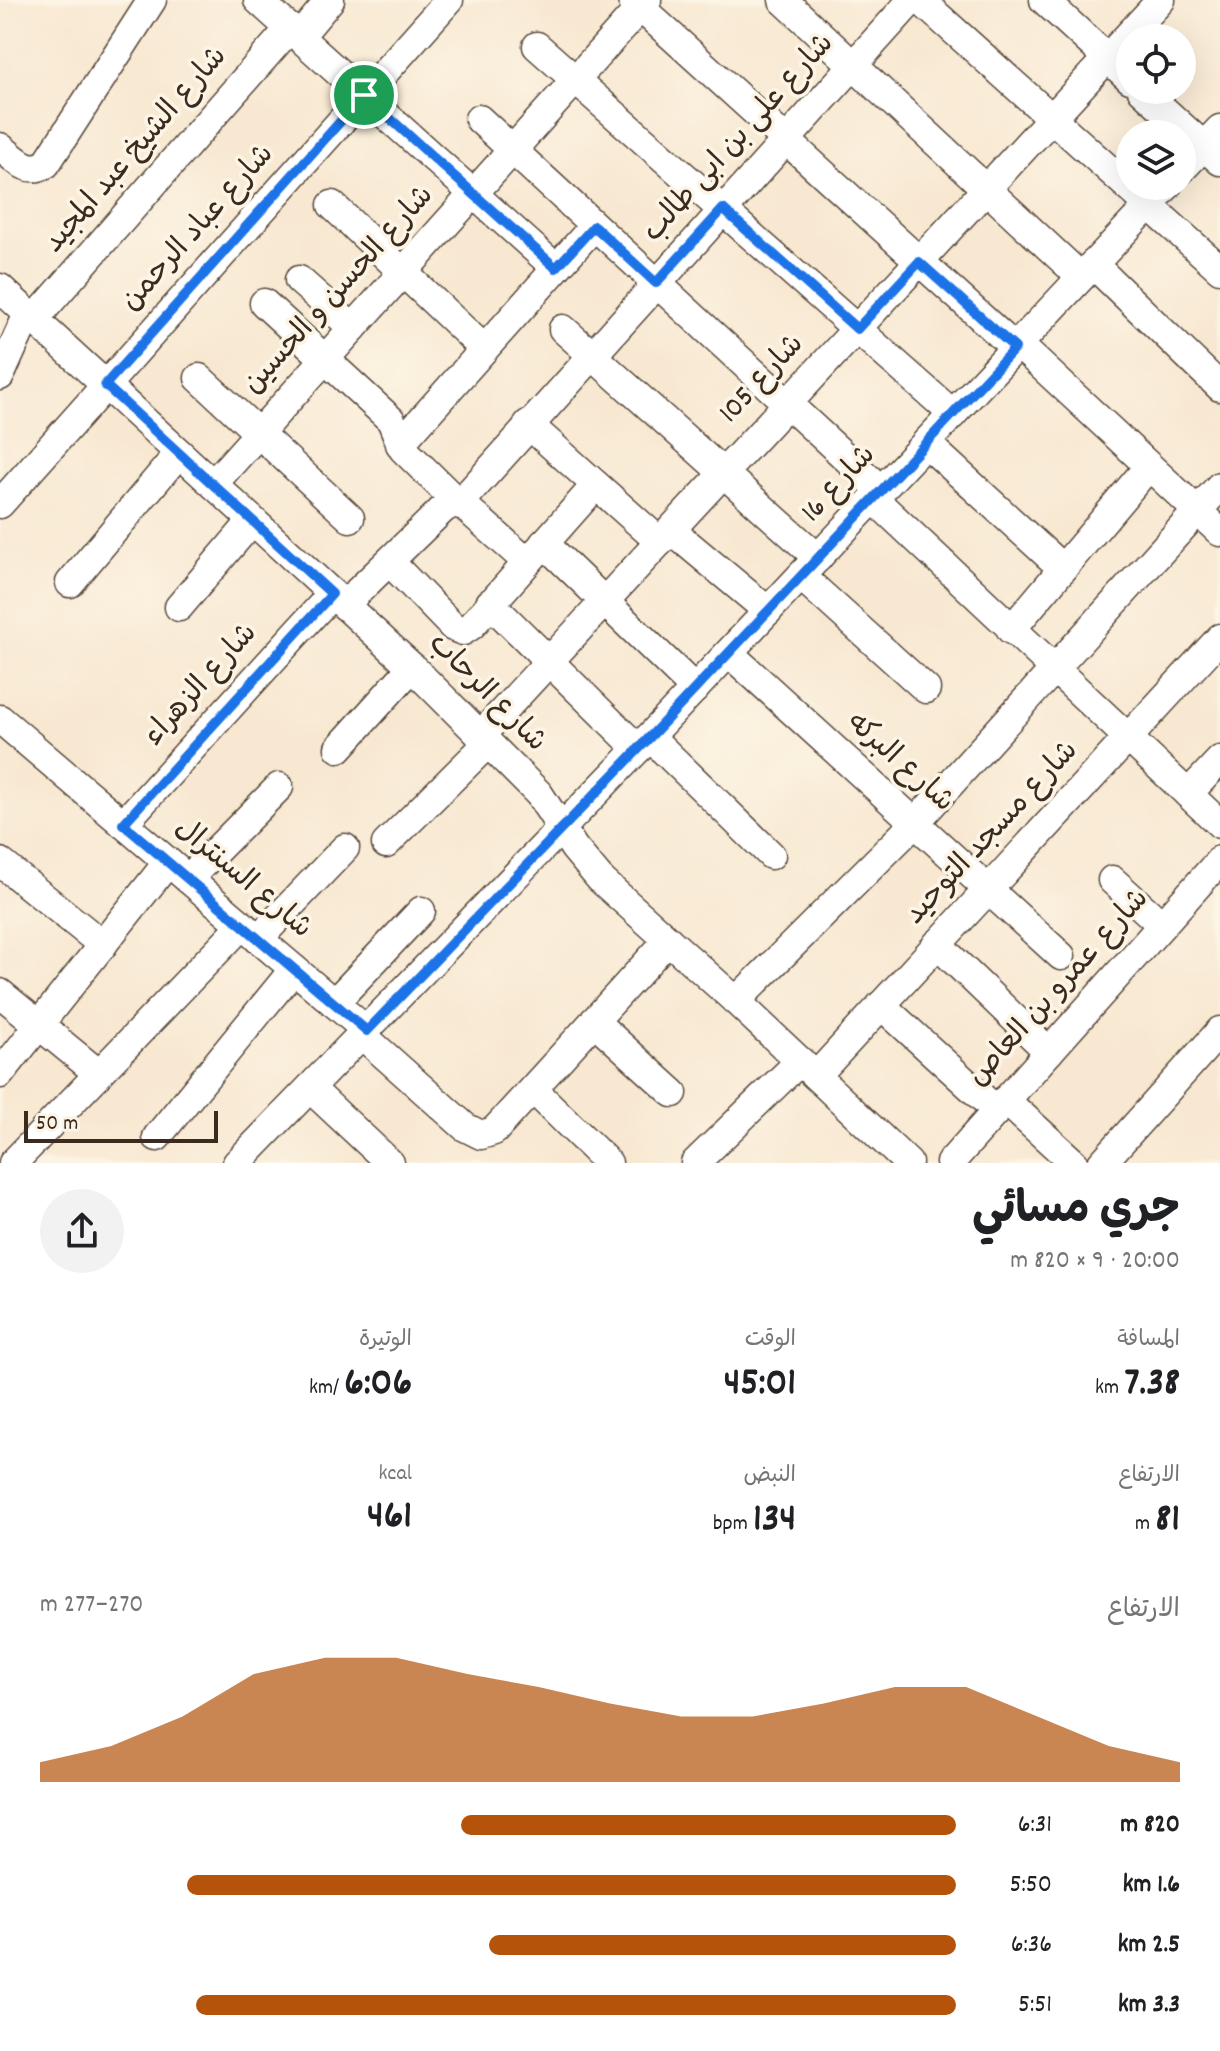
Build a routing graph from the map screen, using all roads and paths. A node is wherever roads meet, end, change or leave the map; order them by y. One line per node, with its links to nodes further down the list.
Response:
1 (152, 0): 23 (street)
2 (258, 0): 11 (street)
3 (330, 0): 11 (street, شارع الشيخ عبد المجيد)
4 (449, 0): 17 (street, شارع عباد الرحمن)
5 (783, 0): 14 (street)
6 (912, 0): 14 (street, شارع على بن ابى طالب)
7 (920, 0): 20 (street)
8 (1044, 0): 13 (street)
9 (1161, 0): 13 (street, شارع 105)
10 (639, 3): 16 (street, شارع الحسن و الحسين); 21 (street)
11 (295, 32): 17 (street); 43 (street, شارع الشيخ عبد المجيد)
12 (537, 46): 16 (street)
13 (1108, 58): 15 (street); 20 (street, شارع 105)
14 (853, 65): 21 (street, شارع على بن ابى طالب); 27 (street)
15 (1116, 66)
16 (576, 79): 24 (street, شارع الحسن و الحسين); 32 (street)
17 (364, 95): 28 (street); 53 (street, شارع عباد الرحمن)
18 (1161, 104): 22 (street)
19 (479, 119): 24 (street)
20 (1052, 119): 26 (street); 27 (street, شارع 105)
21 (785, 140): 32 (street, شارع على بن ابى طالب); 34 (street)
22 (1215, 145): 25 (street)
23 (0, 147)
24 (512, 150): 28 (street, شارع الحسن و الحسين); 33 (street)
25 (1196, 159)
26 (1116, 166)
27 (986, 189): 34 (street, شارع 105); 37 (street)
28 (474, 193): 35 (street); 38 (street, شارع الحسن و الحسين)
29 (1153, 200): 37 (street, شارع 16)
30 (1160, 200): 36 (street)
31 (332, 205): 38 (street)
32 (723, 209): 40 (street, شارع على بن ابى طالب); 46 (street)
33 (594, 226): 35 (street); 40 (street)
34 (919, 262): 46 (street, شارع 105); 47 (street)
35 (556, 268): 48 (street)
36 (1220, 269)
37 (1087, 271): 47 (street, شارع 16); 54 (street)
38 (403, 272): 44 (street, شارع الحسن و الحسين); 48 (street)
39 (299, 280): 44 (street)
40 (656, 283): 49 (street, شارع على بن ابى طالب); 55 (street)
41 (0, 288): 43 (street, شارع الرحاب)
42 (264, 303): 50 (street)
43 (31, 317): 51 (street, شارع الشيخ عبد المجيد); 53 (street, شارع الرحاب)
44 (353, 328): 50 (street, شارع الحسن و الحسين)
45 (563, 329): 49 (street)
46 (857, 329): 55 (street, شارع 105); 56 (street)
47 (1016, 346): 56 (street, شارع 16); 62 (street)
48 (483, 348): 60 (street)
49 (591, 354): 57 (street, شارع على بن ابى طالب); 63 (street)
50 (324, 359): 58 (street, شارع الحسن و الحسين); 60 (street)
51 (0, 376)
52 (199, 378): 58 (street)
53 (105, 385): 61 (street, شارع الرحاب); 68 (street, شارع عباد الرحمن)
54 (1220, 387)
55 (787, 404): 63 (street, شارع 105); 67 (street)
56 (953, 414): 59 (street, شارع 16)
57 (528, 424): 65 (street); 69 (street, شارع على بن ابى طالب)
58 (259, 433): 64 (street, شارع الحسن و الحسين); 71 (street)
59 (926, 443): 67 (street, شارع 16); 78 (street)
60 (400, 444): 69 (street)
61 (179, 453): 64 (street, شارع الرحاب); 79 (street)
62 (1149, 466): 70 (street); 78 (street)
63 (723, 473): 74 (street, شارع 105); 77 (street)
64 (213, 484): 72 (street, شارع الرحاب)
65 (596, 485): 74 (street); 75 (street)
66 (1220, 486): 70 (street)
67 (877, 494): 77 (street, شارع 16); 85 (street)
68 (0, 504)
69 (459, 504): 75 (street); 76 (street, شارع على بن ابى طالب)
70 (1197, 511): 73 (street); 90 (street)
71 (350, 518)
72 (252, 521): 80 (street, شارع الرحاب); 83 (street)
73 (1220, 532)
74 (665, 536): 81 (street, شارع 105); 84 (street)
75 (536, 552): 81 (street); 82 (street)
76 (390, 562): 80 (street, شارع الزهراء); 82 (street)
77 (809, 567): 84 (street, شارع 16); 92 (street)
78 (1063, 569): 85 (street)
79 (70, 583)
80 (338, 600): 89 (street, شارع الرحاب); 101 (street, شارع الزهراء)
81 (605, 601): 88 (street, شارع 105); 91 (street)
82 (490, 603): 88 (street)
83 (179, 607)
84 (768, 611): 87 (street, شارع 16)
85 (1011, 630): 90 (street)
86 (1220, 638): 94 (street, شارع مسجد التوحيد)
87 (729, 653): 91 (street, شارع 16); 102 (street, شارع البركه)
88 (549, 661): 95 (street, شارع 105); 96 (street)
89 (412, 667): 95 (street, شارع الرحاب); 97 (street)
90 (1055, 670): 94 (street); 102 (street)
91 (695, 689): 96 (street, شارع 16)
92 (926, 689)
93 (0, 719): 101 (street, شارع السنترال)
94 (1128, 738): 100 (street); 112 (street, شارع مسجد التوحيد)
95 (484, 739): 104 (street, شارع الرحاب); 105 (street, شارع 105)
96 (644, 743): 104 (street, شارع 16); 107 (street)
97 (339, 748)
98 (1220, 760): 100 (street)
99 (279, 787): 110 (street)
100 (1188, 794): 103 (street)
101 (123, 824): 110 (street, شارع السنترال)
102 (914, 824): 112 (street, شارع البركه); 122 (street)
103 (1220, 824)
104 (562, 829): 116 (street, شارع الرحاب); 128 (street, شارع 16)
105 (386, 844)
106 (345, 848): 115 (street)
107 (771, 855)
108 (1220, 860): 114 (street, شارع عمرو بن العاص)
109 (0, 862): 118 (street)
110 (178, 870): 115 (street, شارع السنترال); 118 (street)
111 (1112, 880): 114 (street)
112 (988, 889): 117 (street, شارع مسجد التوحيد); 119 (street, شارع البركه)
113 (421, 911): 123 (street)
114 (1162, 925): 129 (street, شارع عمرو بن العاص)
115 (250, 932): 120 (street, شارع السنترال); 132 (street)
116 (668, 940): 122 (street, شارع الرحاب); 125 (street)
117 (937, 944): 124 (street, شارع مسجد التوحيد); 129 (street)
118 (103, 945): 126 (street)
119 (1061, 956)
120 (294, 969): 123 (street, شارع السنترال); 137 (street)
121 (0, 993): 126 (street)
122 (736, 1001): 130 (street, شارع الرحاب)
123 (334, 1003): 128 (street, شارع السنترال)
124 (881, 1005): 130 (street, شارع مسجد التوحيد); 136 (street)
125 (594, 1021): 134 (street); 135 (street)
126 (39, 1025): 131 (street); 132 (street)
127 (1220, 1031): 146 (street)
128 (364, 1033): 133 (street, شارع 16); 134 (street, شارع السنترال)
129 (1049, 1052): 136 (street, شارع عمرو بن العاص)
130 (808, 1068): 138 (street, شارع الرحاب); 143 (street, شارع مسجد التوحيد)
131 (0, 1074)
132 (99, 1074): 139 (street)
133 (310, 1088): 140 (street, شارع 16); 141 (street)
134 (534, 1090): 142 (street)
135 (673, 1093)
136 (1001, 1106): 144 (street, شارع عمرو بن العاص); 145 (street)
137 (157, 1137)
138 (897, 1159)
139 (13, 1163)
140 (237, 1163)
141 (390, 1163)
142 (608, 1163)
143 (695, 1163)
144 (950, 1163)
145 (1074, 1163)
146 (1102, 1163)

